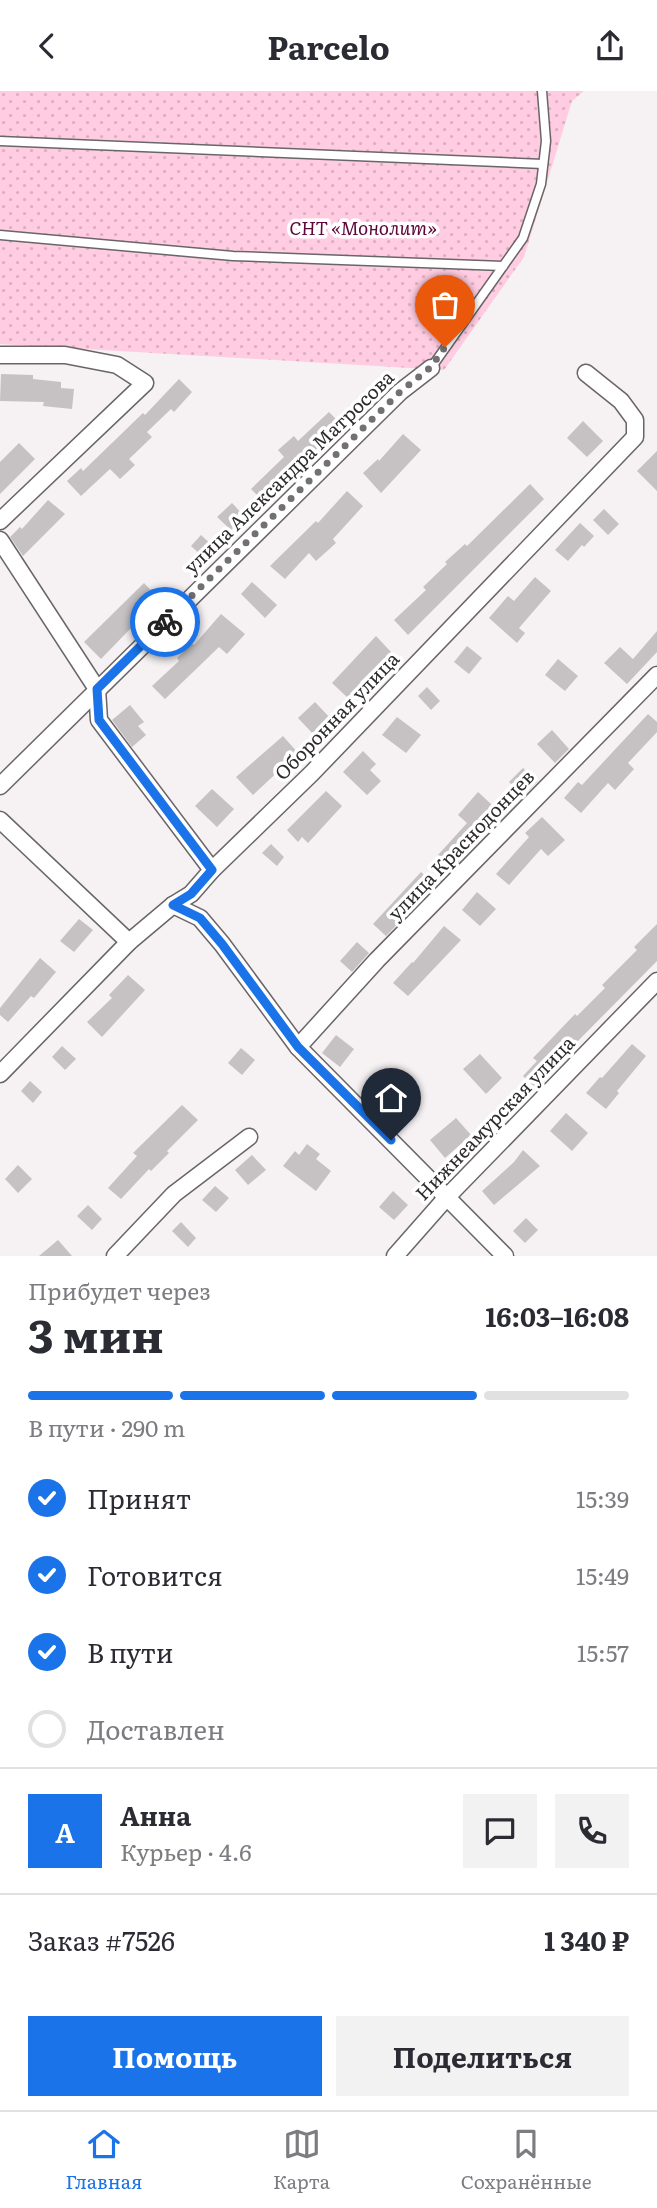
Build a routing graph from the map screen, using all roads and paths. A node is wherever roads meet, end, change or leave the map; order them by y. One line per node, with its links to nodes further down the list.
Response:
1 (542, 91): 3 (lane)
2 (0, 141): 3 (lane)
3 (543, 165): 5 (lane)
4 (0, 235): 5 (lane)
5 (503, 266): 7 (lane)
6 (0, 355): 9 (street)
7 (431, 367): 12 (street, улица Александра Матросова)
8 (586, 373): 15 (street, Оборонная улица)
9 (0, 521)
10 (0, 540): 12 (street)
11 (657, 675): 19 (street, улица Краснодонцев)
12 (97, 689): 13 (street, улица Александра Матросова); 15 (street)
13 (0, 786)
14 (0, 820): 17 (street)
15 (212, 870): 16 (street, Оборонная улица)
16 (173, 905): 17 (street, Оборонная улица); 19 (street)
17 (129, 942): 20 (street, Оборонная улица)
18 (657, 981): 22 (street, Нижнеамурская улица)
19 (298, 1047): 22 (street)
20 (0, 1074)
21 (249, 1137): 23 (street)
22 (447, 1196): 24 (street, Нижнеамурская улица); 25 (street)
23 (115, 1256)
24 (395, 1256)
25 (505, 1256)

